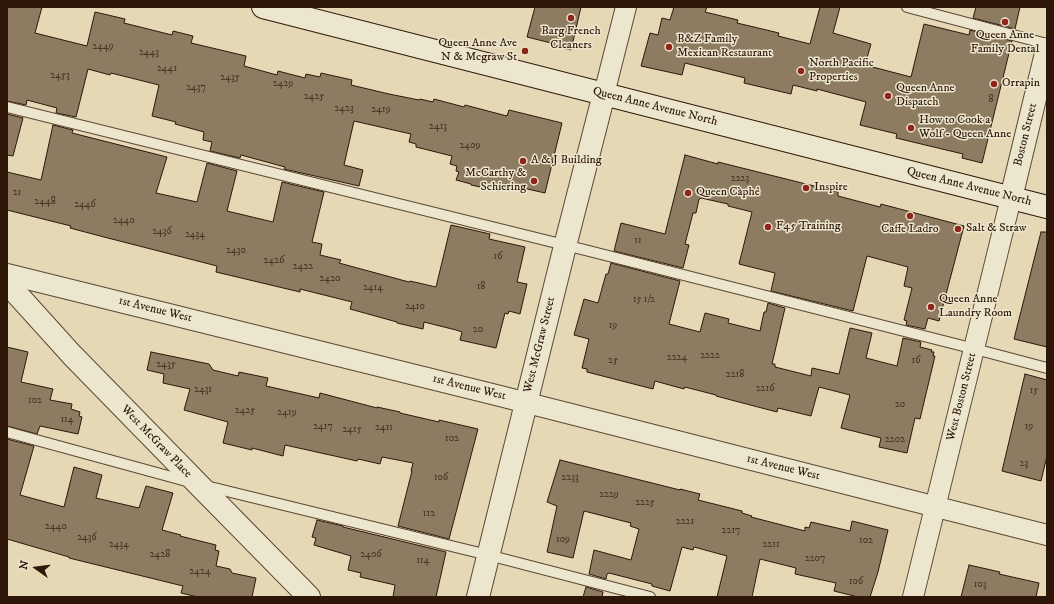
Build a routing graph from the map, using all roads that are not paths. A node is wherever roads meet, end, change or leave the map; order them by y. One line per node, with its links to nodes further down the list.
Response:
1 (263, 7): 6 (street, Queen Anne Avenue North)
2 (626, 7): 6 (street)
3 (907, 7): 4 (lane)
4 (1047, 44)
5 (1047, 50): 8 (street, Boston Street)
6 (604, 94): 8 (street, Queen Anne Avenue North); 10 (street, West McGraw Street)
7 (7, 107): 10 (lane)
8 (1011, 198): 9 (street, Queen Anne Avenue North); 13 (street, West Boston Street)
9 (1047, 207)
10 (565, 246): 13 (lane); 15 (street, West McGraw Street)
11 (7, 274): 15 (street, 1st Avenue West)
12 (7, 283): 17 (street, West McGraw Place)
13 (974, 349): 14 (lane); 18 (street, West Boston Street)
14 (1047, 368)
15 (526, 402): 18 (street, 1st Avenue West); 20 (street, West McGraw Street)
16 (7, 432): 17 (lane)
17 (198, 484): 20 (lane); 21 (street, West McGraw Place)
18 (935, 507): 19 (street, 1st Avenue West); 24 (street, West Boston Street)
19 (1047, 535)
20 (488, 555): 22 (street, West McGraw Street); 23 (lane)
21 (309, 597)
22 (478, 597)
23 (650, 597)
24 (913, 597)

